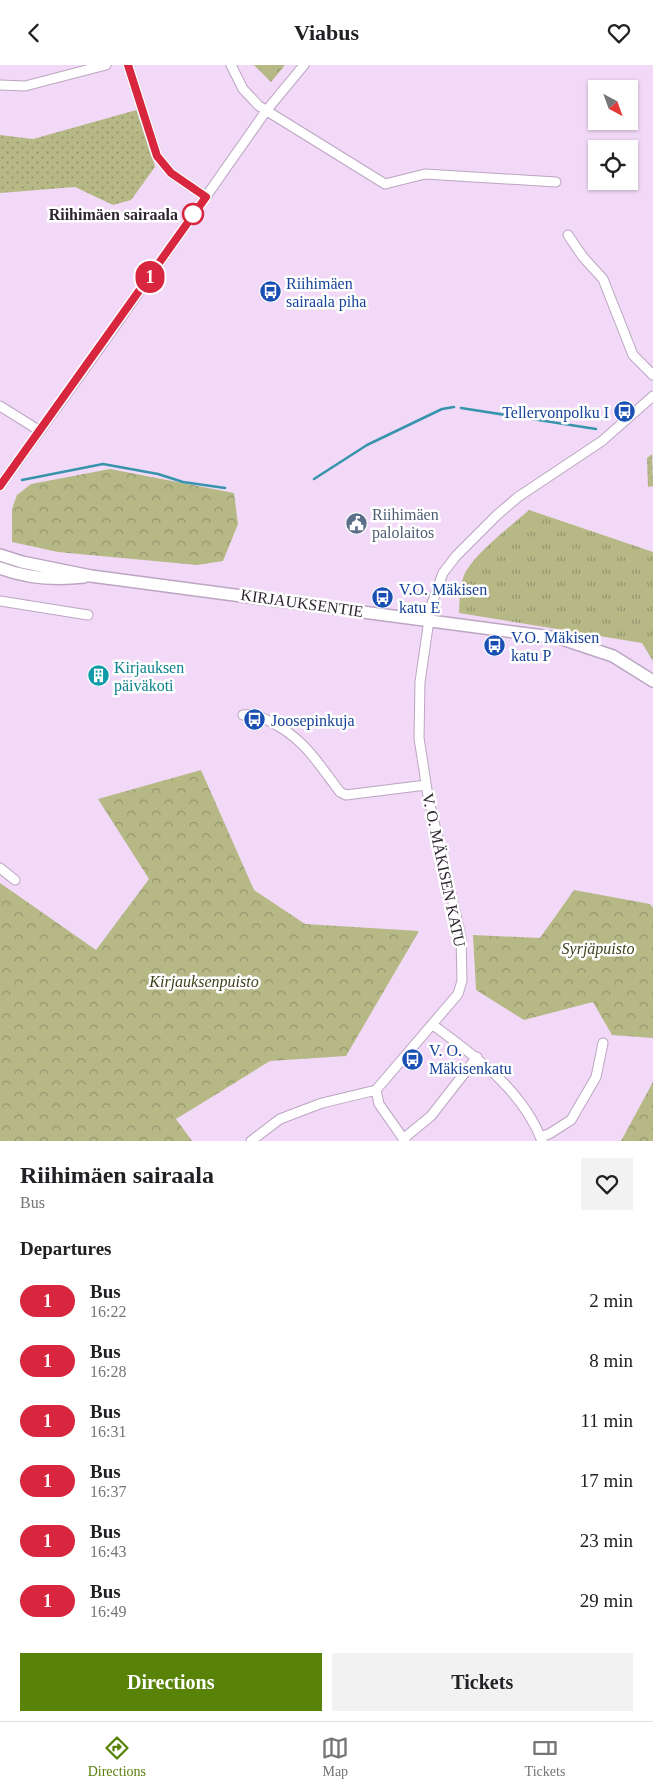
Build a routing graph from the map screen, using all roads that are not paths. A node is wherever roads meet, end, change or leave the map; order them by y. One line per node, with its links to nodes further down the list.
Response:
1 (106, 65): 5 (street)
2 (128, 65): 8 (street)
3 (231, 65): 6 (street)
4 (304, 65): 6 (street)
5 (0, 85)
6 (266, 111): 7 (street); 8 (street)
7 (556, 182)
8 (206, 197): 13 (street)
9 (568, 235): 10 (street)
10 (653, 375)
11 (653, 396): 20 (street, V. O. MÄKISEN KATU)
12 (0, 406): 13 (street)
13 (40, 431): 14 (street)
14 (0, 486)
15 (0, 555): 17 (street, KIRJAUKSENTIE)
16 (0, 568): 17 (street, KIRJAUKSENTIE)
17 (90, 576): 20 (street, KIRJAUKSENTIE)
18 (0, 601): 19 (street)
19 (88, 615)
20 (428, 620): 21 (street, KIRJAUKSENTIE); 23 (street, V. O. MÄKISEN KATU)
21 (653, 681)
22 (243, 715): 23 (street)
23 (426, 785): 26 (street, V. O. MÄKISEN KATU)
24 (0, 868): 25 (street)
25 (15, 880)
26 (433, 1025): 28 (street); 29 (street, V. O. MÄKISEN KATU)
27 (603, 1043): 31 (street)
28 (477, 1057): 31 (street); 32 (street)
29 (376, 1090): 30 (street); 32 (street)
30 (256, 1139)
31 (541, 1139)
32 (404, 1140)

